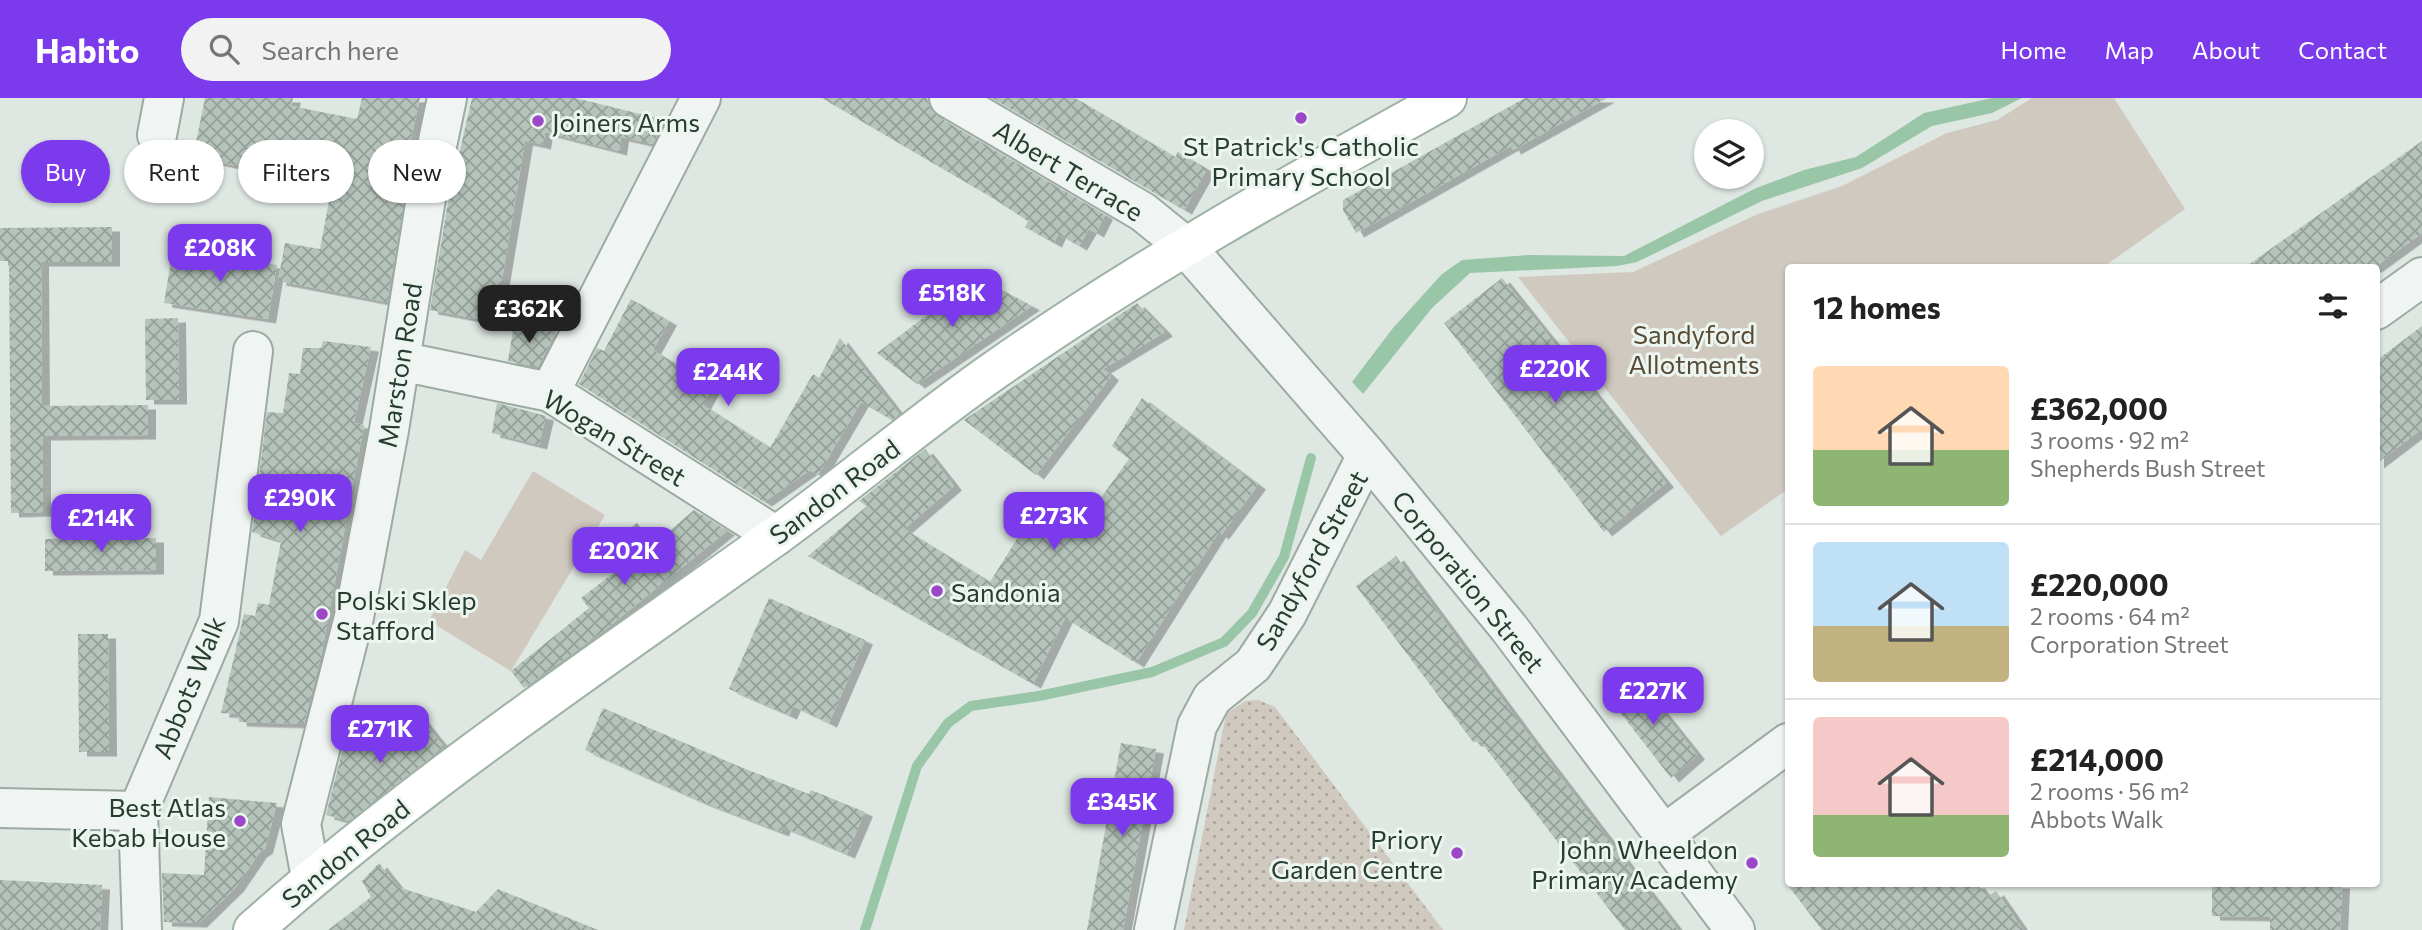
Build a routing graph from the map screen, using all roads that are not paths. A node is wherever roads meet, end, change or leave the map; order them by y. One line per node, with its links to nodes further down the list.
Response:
1 (164, 98): 6 (street)
2 (447, 98): 11 (street, Marston Road)
3 (701, 98): 12 (street)
4 (949, 98): 7 (street, Albert Terrace)
5 (1447, 98): 7 (main road, Sandon Road)
6 (157, 135)
7 (1185, 246): 13 (street, Corporation Street); 14 (main road, Sandon Road)
8 (2422, 277): 9 (street)
9 (2380, 307)
10 (253, 351): 17 (street, Abbots Walk)
11 (400, 361): 12 (street, Wogan Street); 19 (street, Marston Road)
12 (550, 392): 14 (street, Wogan Street)
13 (1367, 455): 18 (street, Corporation Street); 22 (street, Sandyford Street)
14 (776, 536): 19 (main road, Sandon Road)
15 (1785, 745): 18 (street)
16 (0, 808): 17 (street)
17 (138, 811): 20 (street, Abbots Walk)
18 (1663, 835): 23 (street, Corporation Street)
19 (311, 878): 21 (main road, Sandon Road)
20 (142, 930)
21 (253, 930)
22 (1154, 930)
23 (1735, 930)

